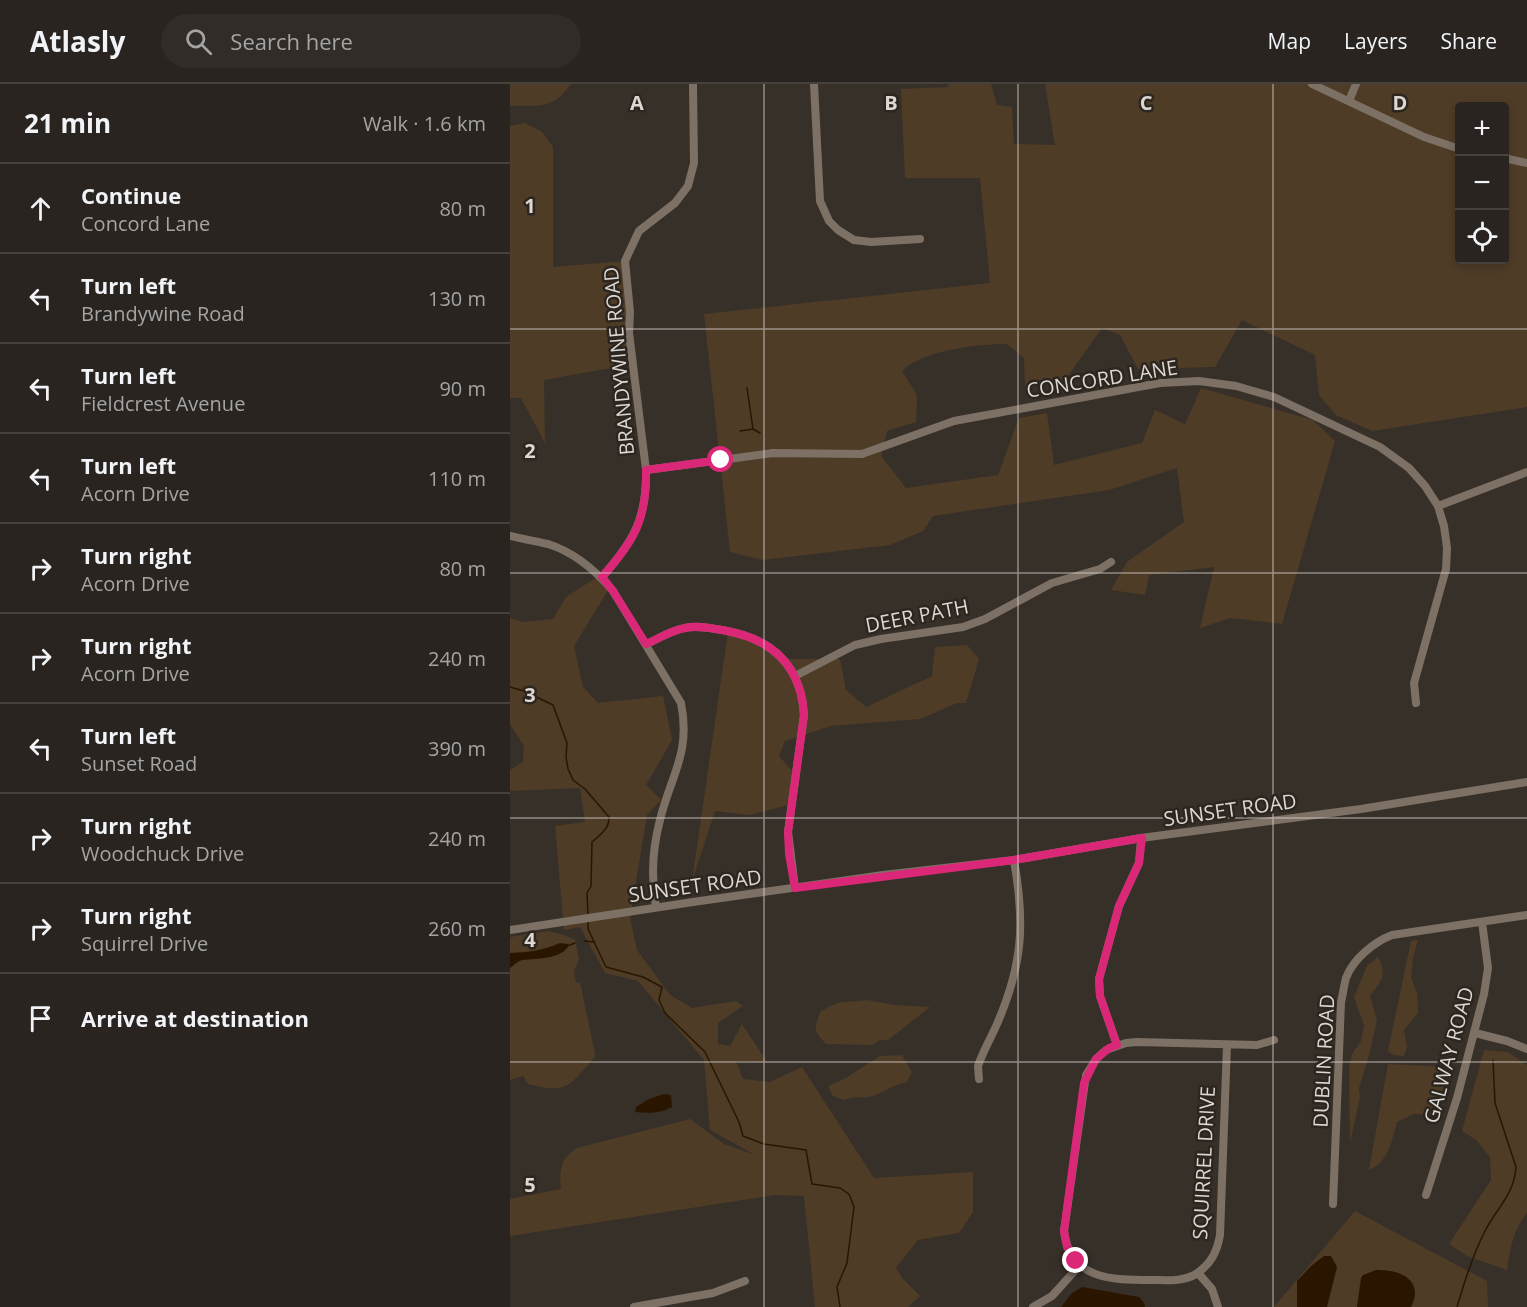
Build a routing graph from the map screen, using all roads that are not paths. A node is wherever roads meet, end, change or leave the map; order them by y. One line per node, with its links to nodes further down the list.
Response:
1 (693, 84): 10 (street, BRANDYWINE ROAD)
2 (814, 84): 9 (street)
3 (1312, 84): 5 (street)
4 (1356, 84): 5 (street)
5 (1349, 101): 6 (street)
6 (1455, 147)
7 (1509, 159): 8 (street)
8 (1527, 163)
9 (920, 239)
10 (646, 470): 12 (street, CONCORD LANE); 15 (street, BRANDYWINE ROAD)
11 (1527, 472): 12 (street)
12 (1438, 506): 18 (street, CONCORD LANE)
13 (510, 536): 15 (street)
14 (1111, 562): 17 (street, DEER PATH)
15 (602, 577): 16 (street)
16 (646, 644): 17 (street); 23 (street)
17 (795, 676): 22 (street)
18 (1416, 703)
19 (1527, 782): 20 (street, SUNSET ROAD)
20 (1142, 838): 21 (street, SUNSET ROAD); 29 (street)
21 (1014, 860): 22 (street, SUNSET ROAD); 32 (street)
22 (795, 888): 23 (street, SUNSET ROAD)
23 (656, 908): 26 (street, SUNSET ROAD)
24 (1527, 915): 25 (street, DUBLIN ROAD)
25 (1482, 922): 27 (street, GALWAY ROAD); 34 (street, DUBLIN ROAD)
26 (510, 930)
27 (1475, 1033): 31 (street); 33 (street, GALWAY ROAD)
28 (1274, 1040): 30 (street)
29 (1117, 1045): 30 (street); 35 (street)
30 (1227, 1045): 36 (street, SQUIRREL DRIVE)
31 (1527, 1049)
32 (979, 1079)
33 (1426, 1195)
34 (1333, 1204)
35 (1080, 1265): 36 (street); 39 (street)
36 (1198, 1273): 40 (street)
37 (745, 1281): 38 (street)
38 (638, 1307)
39 (1033, 1307)
40 (1218, 1307)

